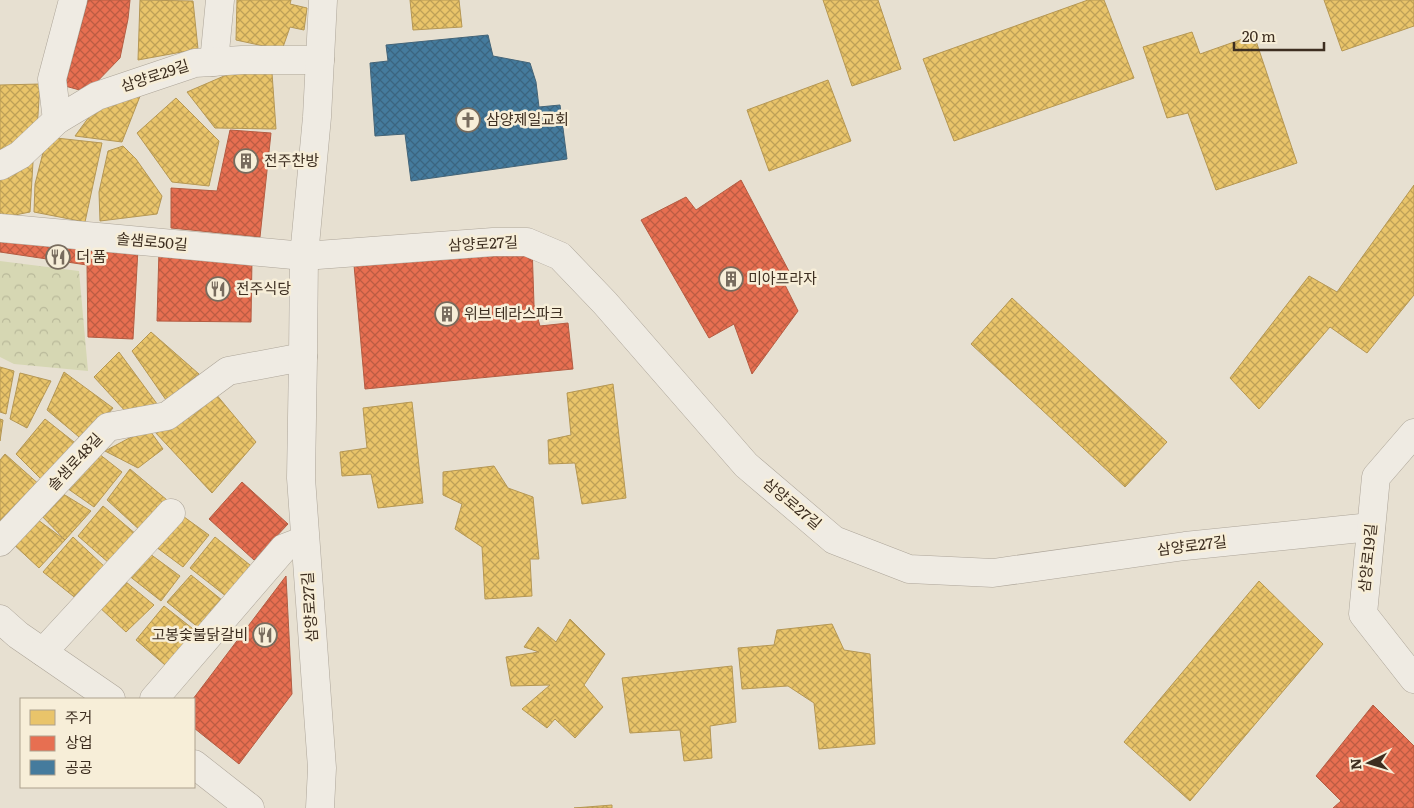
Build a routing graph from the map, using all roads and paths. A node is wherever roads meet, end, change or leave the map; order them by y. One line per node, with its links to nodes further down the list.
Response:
1 (72, 0): 6 (street)
2 (220, 0): 5 (street)
3 (323, 0): 4 (street, 삼양로27길)
4 (320, 60): 5 (street, 삼양로29길); 9 (street, 삼양로27길)
5 (214, 62): 6 (street, 삼양로29길)
6 (57, 120): 7 (street, 삼양로29길)
7 (0, 166)
8 (0, 228): 9 (street, 솔샘로50길)
9 (304, 256): 10 (street, 삼양로27길); 13 (street, 삼양로27길)
10 (304, 357): 14 (street, 삼양로27길); 15 (street, 솔샘로48길)
11 (1414, 433): 13 (street, 삼양로19길)
12 (171, 513): 17 (street)
13 (1371, 527): 18 (street, 삼양로19길)
14 (305, 540): 20 (street); 23 (street, 삼양로27길)
15 (0, 542)
16 (0, 619): 17 (street)
17 (43, 652): 19 (street)
18 (1414, 679)
19 (110, 698)
20 (155, 698)
21 (195, 765): 22 (street)
22 (250, 808)
23 (320, 808)

